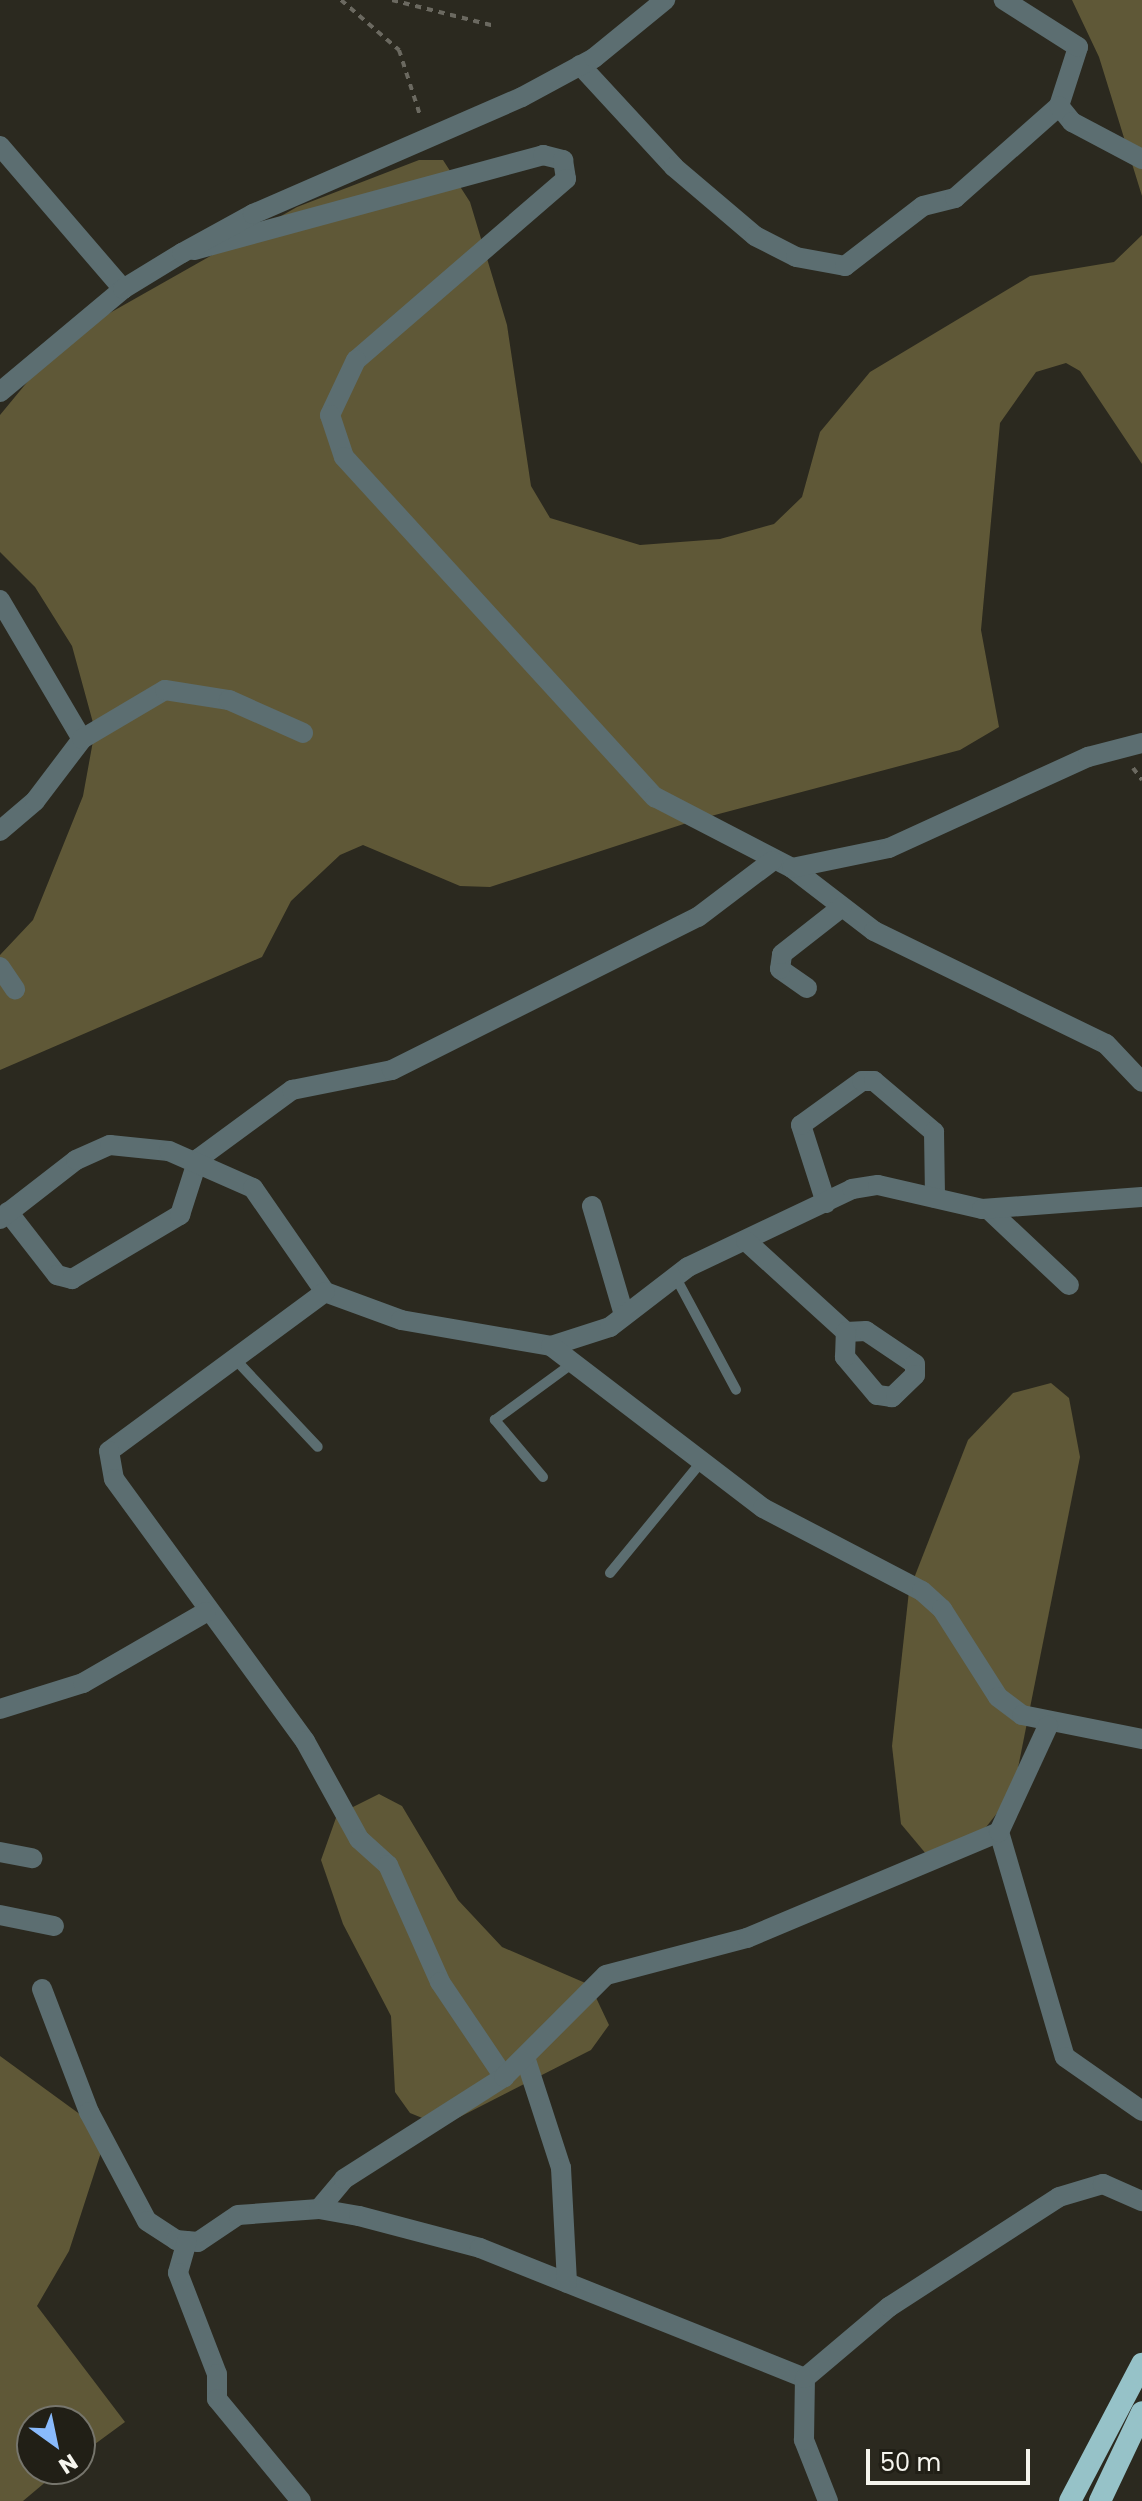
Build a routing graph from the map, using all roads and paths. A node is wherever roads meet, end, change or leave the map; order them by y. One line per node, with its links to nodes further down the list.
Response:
1 (341, 0): 8 (path)
2 (392, 0): 5 (path)
3 (665, 0): 6 (street)
4 (1004, 0): 7 (street)
5 (495, 26)
6 (580, 65): 7 (street); 8 (street)
7 (1059, 106): 10 (street)
8 (426, 139): 11 (street)
9 (0, 146): 12 (street)
10 (1142, 159)
11 (182, 253): 12 (street); 19 (street)
12 (123, 289): 13 (street)
13 (0, 392)
14 (0, 600): 16 (street)
15 (303, 733): 16 (street)
16 (82, 739): 18 (street)
17 (1142, 743): 20 (street)
18 (0, 831)
19 (772, 861): 20 (street); 26 (street)
20 (792, 868): 21 (street)
21 (842, 907): 23 (street); 25 (street)
22 (0, 967): 24 (street)
23 (807, 988)
24 (15, 989)
25 (1142, 1082)
26 (198, 1159): 32 (street); 32 (street); 36 (street)
27 (1142, 1197): 31 (street)
28 (935, 1198): 29 (street); 29 (street); 31 (street)
29 (826, 1203): 33 (street)
30 (592, 1206): 37 (street)
31 (988, 1209): 35 (street)
32 (4, 1215)
33 (746, 1241): 34 (street); 38 (street)
34 (675, 1276): 37 (street); 42 (lane)
35 (1069, 1285)
36 (325, 1292): 39 (street); 40 (street)
37 (624, 1315): 39 (street)
38 (846, 1332)
39 (551, 1346): 41 (street)
40 (234, 1358): 43 (lane); 47 (street)
41 (575, 1362): 44 (street); 45 (lane)
42 (736, 1390)
43 (318, 1447)
44 (702, 1461): 46 (lane); 49 (street)
45 (543, 1477)
46 (610, 1573)
47 (206, 1612): 48 (street); 58 (street)
48 (0, 1709)
49 (1048, 1726): 50 (street); 51 (street)
50 (1142, 1739)
51 (999, 1832): 57 (street); 59 (street)
52 (0, 1852): 53 (street)
53 (32, 1858)
54 (0, 1915): 55 (street)
55 (54, 1926)
56 (42, 1989): 62 (street)
57 (525, 2057): 58 (street); 63 (street)
58 (504, 2077): 61 (street)
59 (1142, 2111)
60 (1142, 2201): 65 (street)
61 (319, 2209): 62 (street); 63 (street)
62 (187, 2241): 67 (street)
63 (567, 2283): 65 (street)
64 (1142, 2364): 69 (highway)
65 (805, 2378): 68 (street)
66 (1142, 2412): 70 (highway)
67 (301, 2501)
68 (828, 2501)
69 (1070, 2501)
70 (1100, 2501)

